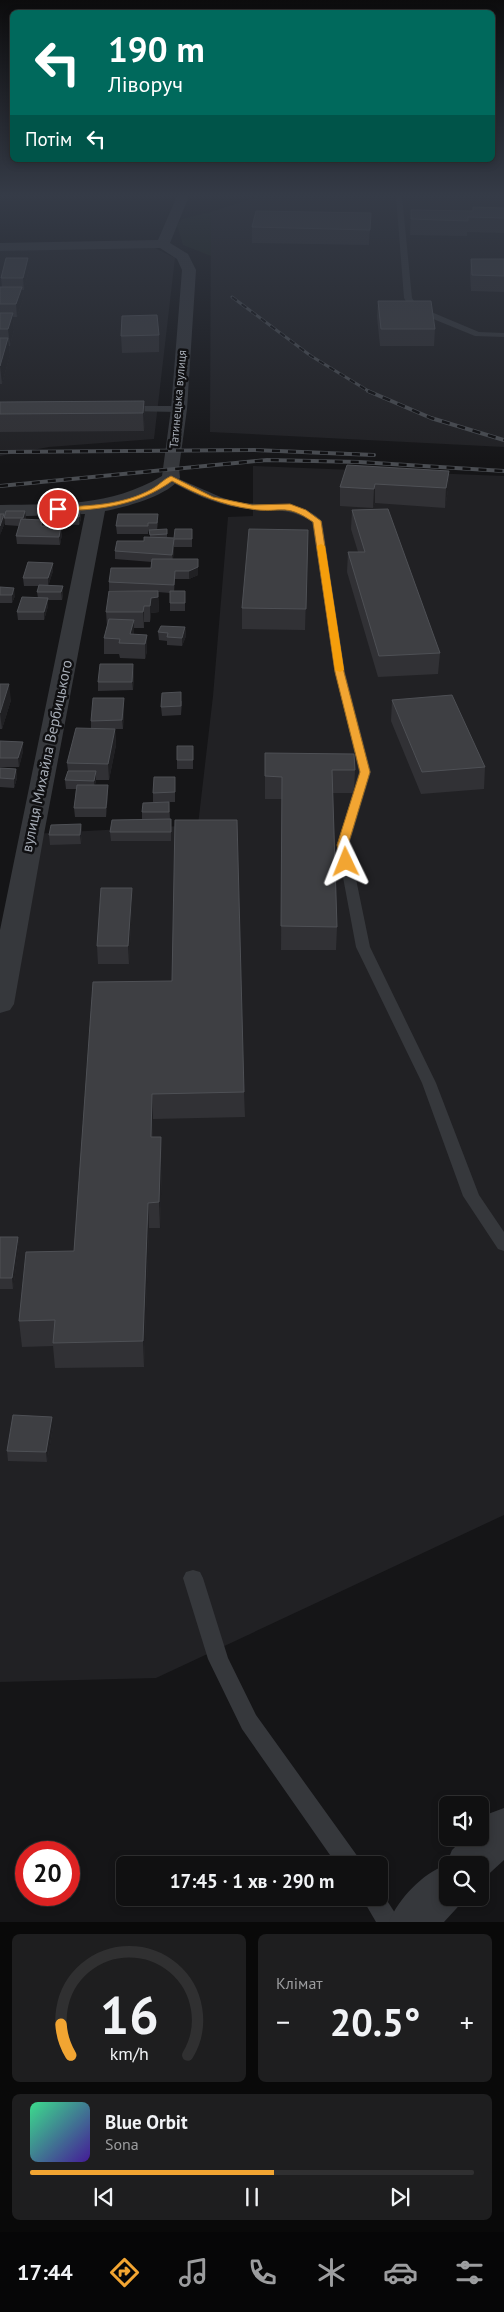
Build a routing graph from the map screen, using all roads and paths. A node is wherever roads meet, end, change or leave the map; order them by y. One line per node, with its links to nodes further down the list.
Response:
1 (188, 286): 5 (street, Татинецька вулиця)
2 (407, 286): 3 (lane)
3 (504, 334)
4 (120, 409): 5 (lane)
5 (179, 409): 6 (street, Татинецька вулиця)
6 (171, 478): 7 (street); 10 (lane)
7 (96, 508): 8 (street); 9 (street, вулиця Михайла Вербицького)
8 (0, 511)
9 (0, 1004)
10 (504, 1245)
11 (193, 1578): 13 (lane)
12 (504, 1829): 14 (street)
13 (344, 1856)
14 (477, 1856)
15 (439, 1895): 18 (street)
16 (379, 1906): 17 (lane)
17 (390, 1922)
18 (412, 1922)

